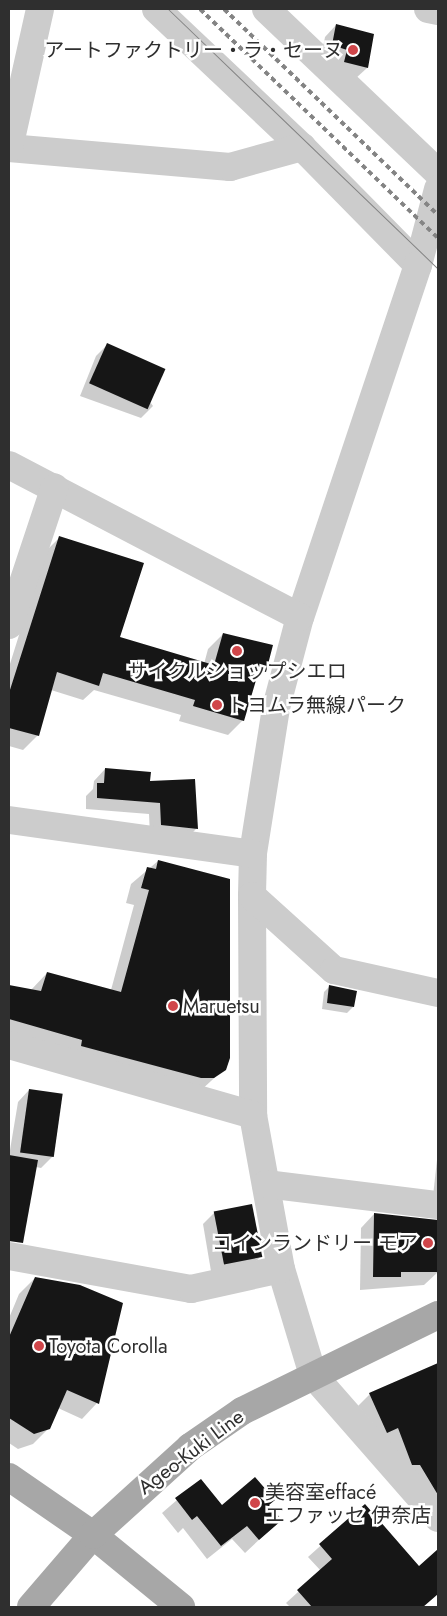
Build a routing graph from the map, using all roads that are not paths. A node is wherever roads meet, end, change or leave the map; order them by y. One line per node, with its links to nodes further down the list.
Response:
1 (40, 9): 7 (street)
2 (156, 9): 6 (street)
3 (428, 9): 4 (street)
4 (438, 11)
5 (279, 14): 8 (street)
6 (302, 147): 7 (street); 10 (street)
7 (9, 148)
8 (438, 173)
9 (438, 189): 10 (street)
10 (418, 265): 13 (street)
11 (9, 465): 12 (street)
12 (55, 487): 13 (street); 14 (street)
13 (300, 617): 16 (street)
14 (9, 625)
15 (9, 820): 16 (street)
16 (253, 854): 17 (street)
17 (252, 896): 18 (street); 20 (street)
18 (438, 993)
19 (9, 1045): 20 (street)
20 (253, 1115): 21 (street)
21 (266, 1184): 22 (street); 24 (street)
22 (438, 1205)
23 (9, 1256): 24 (street)
24 (282, 1269): 26 (street)
25 (438, 1315): 26 (main road, Ageo-Kuki Line)
26 (313, 1374): 28 (street); 29 (main road, Ageo-Kuki Line)
27 (9, 1477): 29 (main road)
28 (438, 1518)
29 (93, 1534): 30 (main road, Ageo-Kuki Line); 31 (main road)
30 (31, 1607)
31 (181, 1607)

